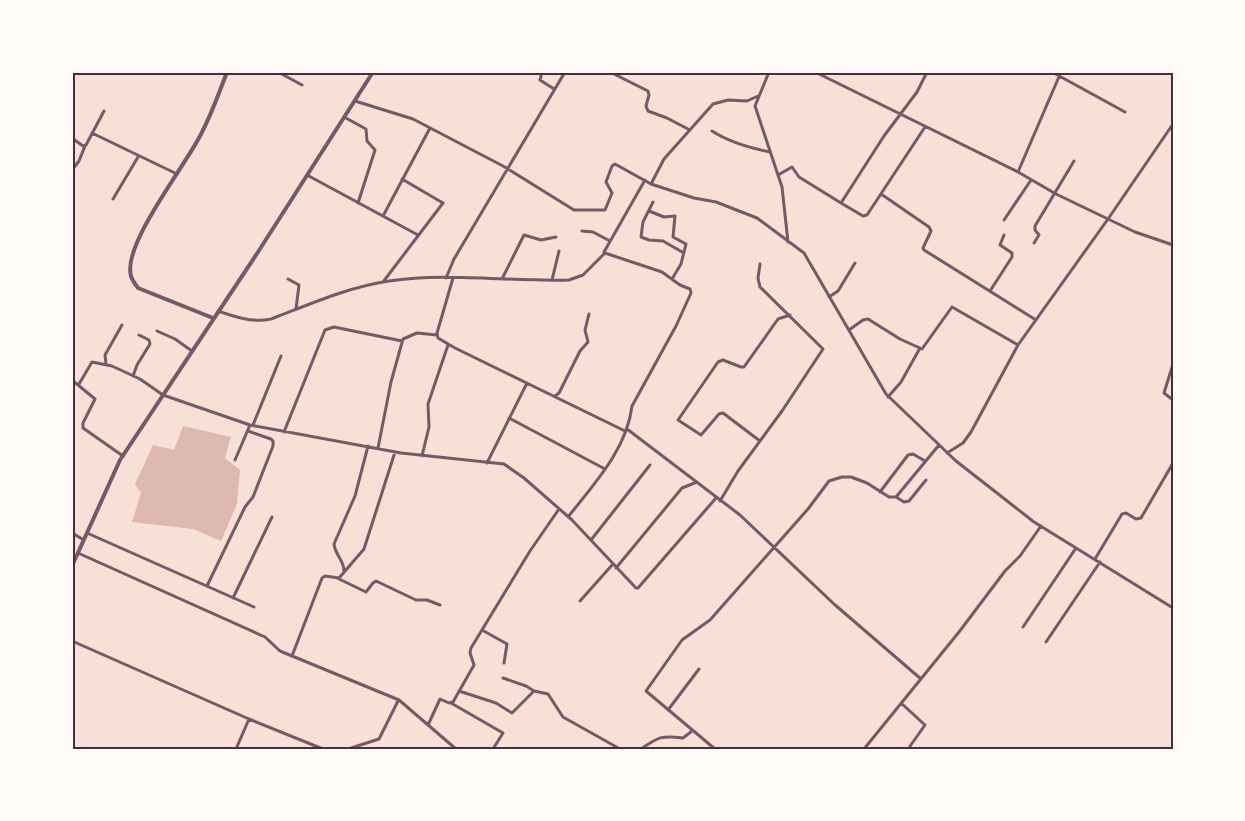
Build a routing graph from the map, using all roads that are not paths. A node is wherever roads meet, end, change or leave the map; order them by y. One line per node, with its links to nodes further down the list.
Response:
1 (227, 72): 35 (street)
2 (278, 72): 13 (street)
3 (373, 72): 16 (street)
4 (542, 72): 14 (street)
5 (565, 72): 14 (street)
6 (610, 72): 24 (street)
7 (769, 72): 15 (street)
8 (815, 72): 11 (street)
9 (927, 72): 19 (street)
10 (1052, 72): 12 (street)
11 (821, 74): 19 (street)
12 (1060, 74): 18 (street); 34 (street)
13 (302, 85)
14 (554, 89): 32 (street)
15 (758, 96): 24 (street); 29 (street)
16 (354, 100): 20 (street); 23 (street)
17 (104, 111): 26 (street)
18 (1125, 112)
19 (901, 115): 22 (street); 47 (street)
20 (344, 117): 36 (street); 46 (street)
21 (1173, 124): 50 (street)
22 (925, 127): 34 (street); 42 (street)
23 (430, 128): 32 (street); 38 (street)
24 (689, 130): 41 (street)
25 (712, 131): 29 (street)
26 (92, 133): 28 (street); 30 (street)
27 (72, 138): 28 (street)
28 (85, 146): 33 (street)
29 (770, 152): 37 (street)
30 (138, 156): 35 (street); 44 (street)
31 (1074, 161): 43 (street)
32 (507, 169): 39 (street); 65 (street)
33 (72, 170)
34 (1018, 172): 40 (street)
35 (177, 174): 78 (street)
36 (307, 175): 46 (street); 75 (street)
37 (778, 175): 47 (street); 57 (street)
38 (402, 179): 49 (street); 53 (street)
39 (645, 180): 41 (street); 56 (street)
40 (1030, 180): 43 (street); 51 (street)
41 (651, 184): 57 (street)
42 (880, 194): 47 (street); 72 (street)
43 (1056, 194): 50 (street); 58 (street)
44 (113, 199)
45 (653, 202): 48 (street)
46 (358, 203): 49 (street)
47 (841, 203)
48 (649, 211): 61 (street); 61 (street)
49 (383, 216): 53 (street)
50 (1108, 219): 59 (street); 79 (street)
51 (1004, 220)
52 (582, 231): 56 (street)
53 (418, 235): 71 (street)
54 (1004, 236): 72 (street)
55 (556, 237): 68 (street)
56 (610, 241): 62 (street)
57 (788, 242): 73 (street)
58 (1034, 243)
59 (1173, 245)
60 (559, 251): 70 (street)
61 (684, 253): 69 (street)
62 (603, 254): 69 (street); 70 (street)
63 (855, 263): 73 (street)
64 (760, 264): 77 (street)
65 (446, 278): 66 (street); 71 (street)
66 (453, 278): 68 (street); 84 (street)
67 (288, 279): 74 (street)
68 (502, 279): 70 (street)
69 (672, 279): 103 (street)
70 (552, 280)
71 (383, 282): 74 (street)
72 (990, 292): 79 (street)
73 (829, 297): 81 (street)
74 (296, 310): 75 (street)
75 (218, 311): 78 (street)
76 (589, 314): 98 (street)
77 (790, 315): 106 (street); 106 (street)
78 (213, 318): 89 (street)
79 (1036, 320): 87 (street)
80 (122, 325): 91 (street)
81 (849, 330): 88 (street); 99 (street)
82 (157, 331): 89 (street)
83 (139, 334): 93 (street)
84 (437, 335): 85 (street); 86 (street)
85 (402, 341): 105 (street); 109 (street)
86 (448, 344): 95 (street); 113 (street)
87 (1018, 345): 88 (street); 111 (street)
88 (920, 348): 99 (street)
89 (192, 351): 97 (street)
90 (281, 356): 102 (street)
91 (106, 364): 93 (street); 96 (street)
92 (1173, 364): 100 (street)
93 (133, 376): 97 (street)
94 (72, 380): 96 (street)
95 (527, 382): 98 (street); 101 (street)
96 (79, 384): 112 (street)
97 (163, 395): 102 (street); 112 (street)
98 (555, 396): 103 (street)
99 (888, 397): 107 (street)
100 (1173, 400)
101 (509, 418): 116 (street); 119 (street)
102 (252, 425): 104 (street); 105 (street)
103 (626, 430): 119 (street); 121 (street)
104 (248, 431): 114 (street); 143 (street)
105 (284, 432): 108 (street)
106 (759, 441): 125 (street)
107 (939, 445): 111 (street); 115 (street)
108 (368, 446): 109 (street); 141 (street)
109 (378, 448): 110 (street)
110 (395, 452): 113 (street); 141 (street)
111 (947, 453): 129 (street)
112 (123, 456): 131 (street)
113 (422, 456): 116 (street)
114 (235, 460)
115 (925, 461): 122 (street); 123 (street)
116 (487, 463): 126 (street)
117 (1173, 463): 137 (street)
118 (650, 465): 133 (street)
119 (605, 469): 128 (street)
120 (926, 480): 123 (street)
121 (697, 482): 124 (street); 140 (street)
122 (880, 492): 123 (street); 134 (street)
123 (896, 497)
124 (716, 498): 125 (street); 140 (street)
125 (720, 501): 134 (street)
126 (559, 509): 128 (street); 150 (street)
127 (272, 517): 144 (street)
128 (568, 517): 133 (street)
129 (1041, 526): 135 (street); 157 (street)
130 (72, 533): 132 (street)
131 (87, 533): 132 (street); 143 (street)
132 (84, 540): 136 (street)
133 (591, 540): 140 (street)
134 (774, 548): 157 (street); 163 (street)
135 (1076, 548): 137 (street); 149 (street)
136 (78, 553): 139 (street); 153 (street)
137 (1095, 559): 138 (street)
138 (1100, 562): 148 (street); 152 (street)
139 (72, 566)
140 (614, 566): 145 (street)
141 (344, 573): 142 (street)
142 (337, 578): 146 (street); 153 (street)
143 (207, 586): 144 (street)
144 (233, 598): 147 (street)
145 (580, 602)
146 (440, 605)
147 (254, 607)
148 (1173, 608)
149 (1023, 627)
150 (482, 630): 154 (street); 158 (street)
151 (72, 641): 164 (street)
152 (1046, 642)
153 (292, 656): 160 (street)
154 (504, 663)
155 (699, 669): 163 (street)
156 (503, 678): 159 (street)
157 (921, 679): 162 (street)
158 (459, 691): 159 (street); 161 (street)
159 (534, 691): 172 (street)
160 (399, 700): 165 (street); 169 (street)
161 (451, 703): 165 (street); 171 (street)
162 (901, 703): 175 (street); 176 (street)
163 (668, 710): 166 (street)
164 (249, 719): 167 (street); 168 (street)
165 (428, 725): 170 (street)
166 (693, 730): 173 (street); 174 (street)
167 (236, 749)
168 (323, 749)
169 (348, 749)
170 (456, 749)
171 (493, 749)
172 (620, 749)
173 (640, 749)
174 (716, 749)
175 (864, 749)
176 (908, 749)

